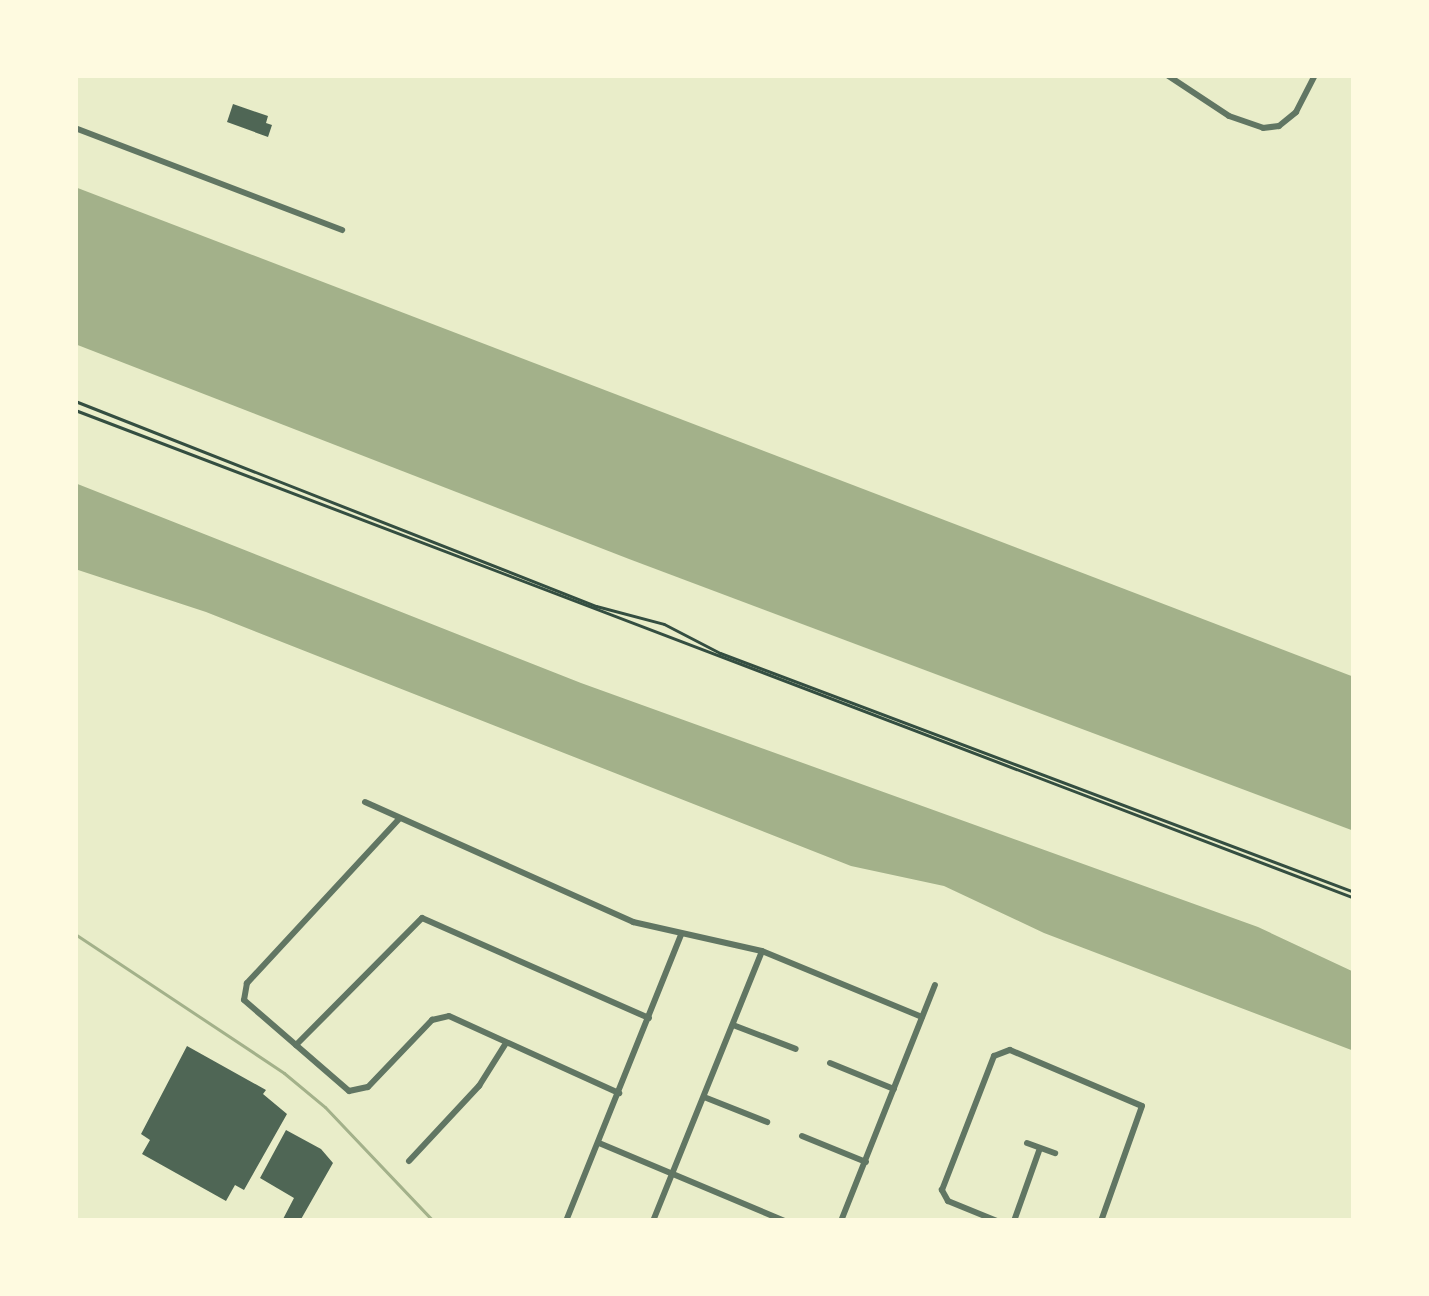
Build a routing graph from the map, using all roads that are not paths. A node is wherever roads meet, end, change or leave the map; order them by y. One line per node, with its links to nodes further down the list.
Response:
1 (1167, 75): 2 (street)
2 (1315, 75)
3 (75, 128): 4 (street)
4 (342, 230)
5 (365, 802): 6 (street)
6 (398, 819): 7 (street); 14 (street)
7 (682, 934): 8 (street); 11 (street)
8 (762, 951): 10 (street); 12 (street)
9 (935, 986): 10 (street)
10 (922, 1017): 17 (street)
11 (649, 1018): 14 (street); 18 (street)
12 (733, 1024): 15 (street); 19 (street)
13 (506, 1043): 14 (street); 18 (street); 26 (street)
14 (296, 1045)
15 (796, 1049)
16 (830, 1064): 17 (street)
17 (894, 1089): 27 (street)
18 (619, 1093): 22 (street)
19 (704, 1097): 20 (street); 28 (street)
20 (767, 1122)
21 (802, 1136): 27 (street)
22 (598, 1143): 28 (street); 29 (street)
23 (1027, 1143): 24 (street)
24 (1040, 1148): 25 (street); 34 (street)
25 (1055, 1153)
26 (409, 1161)
27 (866, 1162): 32 (street)
28 (673, 1173): 30 (street); 31 (street)
29 (566, 1221)
30 (652, 1221)
31 (785, 1221)
32 (841, 1221)
33 (997, 1221): 35 (street)
34 (1014, 1221)
35 (1101, 1221)

